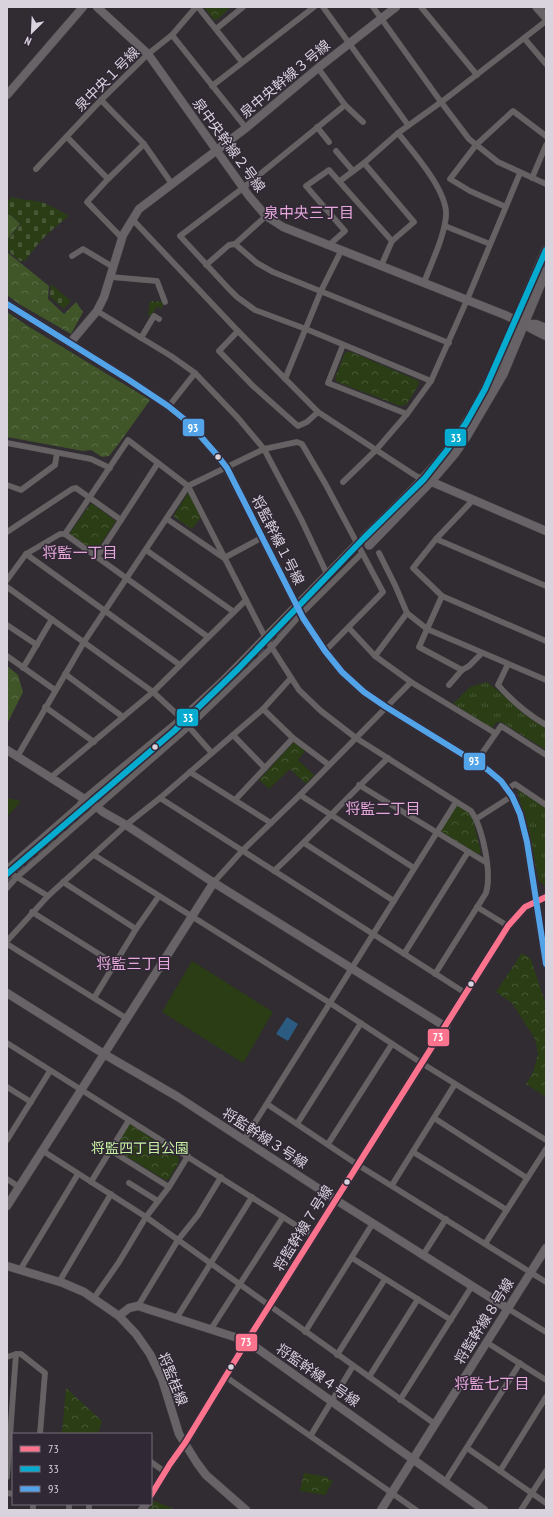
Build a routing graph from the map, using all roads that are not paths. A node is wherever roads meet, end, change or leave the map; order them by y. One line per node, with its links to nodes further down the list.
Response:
1 (83, 7): 24 (street)
2 (97, 7): 18 (street, 泉中央幹線２号線)
3 (197, 7): 14 (street); 15 (street, 泉中央１号線)
4 (244, 7): 14 (street)
5 (314, 7): 19 (street)
6 (323, 7): 17 (street)
7 (372, 7): 12 (street)
8 (396, 7): 12 (street, 泉中央幹線３号線)
9 (421, 7): 22 (street)
10 (537, 7): 11 (main road)
11 (546, 16)
12 (381, 19): 17 (street, 泉中央幹線３号線); 26 (street)
13 (546, 21): 16 (street)
14 (216, 29): 19 (street)
15 (172, 35): 18 (street, 泉中央１号線); 23 (street)
16 (524, 38): 20 (street); 22 (street)
17 (349, 43): 21 (street, 泉中央幹線３号線); 29 (street)
18 (148, 54): 25 (street, 泉中央１号線); 39 (street, 泉中央幹線２号線)
19 (242, 62): 23 (street)
20 (546, 64)
21 (318, 68): 27 (street); 31 (street, 泉中央幹線３号線)
22 (477, 75): 26 (street)
23 (212, 86): 31 (street)
24 (7, 95)
25 (101, 100): 34 (street, 泉中央１号線); 36 (street)
26 (441, 102): 29 (street); 37 (street)
27 (345, 105): 28 (street); 30 (street)
28 (363, 122)
29 (408, 125): 32 (street)
30 (318, 127): 35 (street); 50 (street)
31 (246, 128): 39 (street, 泉中央幹線３号線)
32 (398, 133): 41 (street); 54 (street)
33 (546, 136): 37 (street)
34 (67, 137): 42 (street, 泉中央１号線); 46 (street)
35 (329, 142)
36 (144, 144): 46 (street); 48 (street)
37 (476, 145): 44 (street); 51 (street)
38 (546, 145): 45 (street)
39 (217, 151): 48 (street, 泉中央幹線３号線); 50 (street, 泉中央幹線２号線)
40 (336, 151): 43 (street)
41 (364, 163): 43 (street); 56 (street)
42 (36, 169)
43 (353, 171): 47 (street)
44 (520, 173): 45 (street); 51 (street)
45 (532, 178): 49 (street)
46 (108, 179): 55 (street)
47 (340, 181): 56 (street); 59 (street)
48 (172, 184): 53 (street, 泉中央幹線３号線)
49 (546, 184)
50 (243, 188): 52 (street, 泉中央幹線２号線); 63 (street)
51 (506, 207): 58 (street)
52 (266, 216): 57 (street); 59 (street, 泉中央幹線２号線)
53 (133, 220): 55 (street, 泉中央幹線３号線); 78 (street)
54 (445, 226): 58 (street); 68 (street)
55 (122, 238): 64 (street, 泉中央幹線３号線)
56 (392, 241): 65 (street)
57 (235, 244): 63 (street); 69 (street)
58 (490, 244): 70 (street)
59 (329, 245): 61 (street, 泉中央幹線２号線)
60 (546, 250): 75 (main road)
61 (341, 251): 65 (street, 泉中央幹線２号線); 69 (street)
62 (72, 256): 64 (street)
63 (206, 265): 77 (street)
64 (113, 266): 67 (street, 泉中央幹線３号線)
65 (381, 266): 68 (street, 泉中央幹線２号線)
66 (546, 271): 75 (main road)
67 (111, 277): 71 (street); 73 (street, 泉中央幹線３号線)
68 (424, 283): 70 (street, 泉中央幹線２号線)
69 (321, 291): 77 (street); 81 (street)
70 (467, 300): 75 (street, 泉中央幹線２号線); 81 (street)
71 (165, 302)
72 (7, 304): 82 (street, 将監幹線１号線)
73 (97, 311): 80 (street); 82 (street, 泉中央幹線３号線)
74 (159, 319): 80 (street)
75 (520, 322): 76 (street); 79 (street); 97 (main road)
76 (546, 328)
77 (306, 329): 83 (street); 85 (street)
78 (238, 331): 85 (street); 88 (street)
79 (546, 336)
80 (141, 338): 84 (street)
81 (449, 342): 86 (street)
82 (70, 343): 87 (street, 将監幹線１号線)
83 (343, 345): 86 (street); 89 (street)
84 (195, 373): 87 (street); 91 (street)
85 (285, 379): 88 (street)
86 (431, 381): 89 (street)
87 (170, 406): 96 (street, 将監幹線１号線)
88 (318, 412): 92 (street)
89 (407, 414): 92 (street)
90 (7, 443): 93 (street)
91 (264, 449): 96 (street); 110 (street); 117 (street)
92 (376, 450): 97 (street); 98 (street)
93 (57, 453): 95 (street); 99 (street)
94 (158, 463): 95 (street); 100 (street); 104 (street)
95 (110, 468): 101 (street)
96 (227, 469): 100 (street); 108 (street, 将監幹線１号線)
97 (427, 480): 102 (street); 110 (main road)
98 (343, 482)
99 (7, 485)
100 (188, 486): 103 (street); 116 (street)
101 (90, 497): 104 (street); 106 (street); 107 (street)
102 (474, 499): 105 (street); 109 (street)
103 (167, 519): 111 (street); 116 (street)
104 (121, 520): 115 (street)
105 (546, 530)
106 (7, 532)
107 (65, 534): 112 (street); 115 (street)
108 (263, 537): 116 (street); 124 (street, 将監幹線１号線)
109 (436, 539): 120 (street); 122 (street)
110 (363, 542): 113 (street); 117 (street)
111 (146, 550): 118 (street); 126 (street)
112 (26, 554): 119 (street); 125 (street)
113 (362, 554): 128 (street); 131 (street)
114 (379, 554): 127 (street)
115 (97, 557): 118 (street)
116 (224, 558): 123 (street)
117 (326, 572): 124 (street)
118 (127, 579): 125 (street); 133 (street)
119 (7, 580)
120 (546, 586)
121 (7, 587): 129 (street)
122 (442, 596): 132 (street); 135 (street)
123 (246, 600): 126 (street); 134 (street)
124 (296, 604): 128 (street, 将監幹線１号線); 134 (street)
125 (105, 611): 136 (street); 143 (street)
126 (234, 612): 133 (street)
127 (407, 613): 132 (street); 142 (street)
128 (301, 614): 138 (street); 139 (street, 将監幹線１号線)
129 (52, 619): 136 (street); 137 (street)
130 (7, 625): 137 (street)
131 (349, 628): 139 (street); 142 (street)
132 (427, 629): 140 (street); 146 (street)
133 (208, 637): 143 (street)
134 (265, 637): 138 (street); 158 (street)
135 (546, 641)
136 (84, 642): 147 (street); 153 (street)
137 (37, 645): 145 (street)
138 (271, 648): 148 (street); 160 (street)
139 (325, 651): 155 (street, 将監幹線１号線)
140 (482, 653): 144 (street); 146 (street)
141 (7, 656): 145 (street)
142 (375, 656): 150 (street)
143 (180, 664): 153 (street)
144 (508, 664): 149 (street); 159 (street)
145 (23, 668): 152 (street)
146 (462, 670): 151 (street)
147 (65, 674): 152 (street); 157 (street)
148 (291, 678): 156 (street); 164 (street)
149 (546, 680)
150 (411, 682): 155 (street); 161 (street)
151 (449, 684)
152 (55, 690): 154 (street)
153 (153, 692): 157 (street); 158 (street)
154 (45, 707): 165 (street); 169 (street)
155 (386, 707): 164 (street); 171 (street, 将監幹線１号線)
156 (263, 709): 162 (street); 163 (street)
157 (123, 717): 165 (street)
158 (181, 718): 160 (street); 180 (street)
159 (546, 725)
160 (189, 727): 167 (street); 184 (street)
161 (495, 733): 168 (street); 171 (street)
162 (232, 734): 167 (street); 173 (street)
163 (293, 738): 172 (street); 173 (street)
164 (356, 738): 170 (street); 172 (street)
165 (94, 742): 175 (street)
166 (7, 750): 169 (street)
167 (211, 752): 174 (street)
168 (546, 755)
169 (17, 757): 175 (street)
170 (388, 758): 176 (street); 182 (street)
171 (476, 762): 177 (street, 将監幹線１号線)
172 (329, 765): 178 (street)
173 (265, 768): 181 (street)
174 (190, 772): 179 (street); 181 (street)
175 (50, 778): 180 (street)
176 (359, 785): 185 (street); 189 (street)
177 (510, 793): 183 (street); 186 (street); 206 (street, 将監幹線１号線)
178 (300, 795): 185 (street); 187 (street)
179 (160, 798): 188 (street); 191 (street)
180 (84, 800): 184 (street); 196 (street)
181 (234, 800): 187 (street)
182 (456, 802): 186 (street); 189 (street)
183 (546, 805)
184 (97, 807): 188 (street); 198 (street)
185 (330, 815): 190 (street); 195 (street)
186 (476, 819): 194 (street)
187 (271, 823): 191 (street)
188 (126, 825): 193 (street); 200 (street)
189 (437, 833): 192 (street); 195 (street)
190 (304, 843): 197 (street); 205 (street)
191 (242, 851): 197 (street); 200 (street)
192 (468, 852): 194 (street); 214 (street)
193 (94, 855): 199 (street); 203 (street)
194 (487, 863): 207 (street)
195 (414, 868): 205 (street)
196 (7, 870): 198 (street)
197 (274, 871): 212 (street)
198 (16, 878): 201 (street); 202 (street)
199 (63, 882): 202 (street); 211 (street)
200 (214, 882): 209 (street); 217 (street)
201 (7, 888)
202 (48, 896): 208 (street)
203 (159, 896): 209 (street); 211 (street)
204 (546, 897): 206 (street, 将監幹線７号線)
205 (394, 901): 212 (street)
206 (536, 901): 210 (street, 将監幹線７号線); 216 (street, 将監幹線１号線)
207 (477, 907): 210 (street); 218 (street)
208 (32, 912): 213 (street); 215 (street)
209 (191, 917): 222 (street); 223 (street)
210 (508, 926): 220 (street, 将監幹線７号線)
211 (136, 929): 215 (street)
212 (373, 935): 214 (street); 217 (street)
213 (7, 943): 221 (street)
214 (404, 954): 218 (street)
215 (115, 964): 221 (street)
216 (546, 964)
217 (352, 969): 222 (street); 225 (street)
218 (435, 974): 220 (street)
219 (7, 993): 228 (street, 将監幹線３号線)
220 (467, 994): 225 (street, 将監幹線７号線)
221 (94, 998): 223 (street)
222 (330, 1003): 224 (street); 235 (street)
223 (126, 1018): 228 (street)
224 (361, 1023): 227 (street); 238 (street)
225 (446, 1027): 229 (street, 将監幹線７号線)
226 (7, 1043): 230 (street)
227 (392, 1044): 229 (street); 243 (street)
228 (104, 1054): 233 (street); 241 (street, 将監幹線３号線)
229 (422, 1064): 231 (street); 249 (street, 将監幹線７号線)
230 (50, 1071): 233 (street); 234 (street)
231 (455, 1084): 236 (street); 242 (street)
232 (7, 1088): 234 (street)
233 (81, 1090): 237 (street); 246 (street)
234 (31, 1102): 239 (street)
235 (267, 1104): 238 (street); 241 (street)
236 (434, 1118): 247 (street); 252 (street)
237 (129, 1120): 245 (street); 248 (street)
238 (297, 1124): 243 (street)
239 (9, 1132): 240 (street)
240 (7, 1140)
241 (244, 1140): 261 (street, 将監幹線３号線)
242 (546, 1140)
243 (328, 1144): 249 (street)
244 (546, 1149): 252 (street)
245 (110, 1150): 254 (street); 258 (street)
246 (43, 1151): 250 (street); 257 (street)
247 (413, 1152): 256 (street); 264 (street)
248 (188, 1156): 251 (street); 258 (street)
249 (358, 1165): 256 (street); 261 (street, 将監幹線７号線)
250 (78, 1174): 254 (street); 277 (street)
251 (221, 1177): 260 (street); 270 (street)
252 (527, 1178): 264 (street)
253 (7, 1179): 257 (street)
254 (91, 1182): 259 (street)
255 (129, 1183): 262 (street)
256 (392, 1185): 267 (street)
257 (19, 1187): 263 (street)
258 (169, 1187): 262 (street)
259 (111, 1194): 266 (street); 280 (street)
260 (252, 1198): 265 (street); 275 (street)
261 (336, 1200): 268 (street, 将監幹線３号線); 269 (street, 将監幹線７号線)
262 (158, 1201): 266 (street)
263 (7, 1206)
264 (507, 1210): 271 (street)
265 (282, 1217): 269 (street); 282 (street)
266 (146, 1218): 270 (street); 284 (street)
267 (446, 1219): 271 (street); 273 (street)
268 (373, 1223): 273 (street, 将監幹線３号線); 274 (street)
269 (314, 1236): 287 (street, 将監幹線７号線)
270 (178, 1240): 275 (street); 286 (street)
271 (485, 1244): 278 (street)
272 (546, 1248): 278 (street, 将監幹線８号線)
273 (423, 1255): 283 (street, 将監幹線３号線)
274 (352, 1258): 279 (street); 293 (street)
275 (210, 1264): 282 (street); 290 (street)
276 (7, 1266): 277 (street, 将監桂線)
277 (20, 1270): 280 (street, 将監桂線)
278 (530, 1272): 281 (street); 288 (street, 将監幹線８号線)
279 (385, 1279): 285 (street); 298 (street)
280 (59, 1282): 284 (street, 将監桂線)
281 (546, 1282)
282 (239, 1285): 287 (street); 292 (street)
283 (472, 1286): 288 (street, 将監幹線３号線); 291 (street)
284 (94, 1298): 289 (street, 将監桂線)
285 (418, 1300): 291 (street); 303 (street)
286 (138, 1306): 289 (street); 290 (street, 将監幹線４号線)
287 (270, 1307): 293 (street); 295 (street, 将監幹線７号線)
288 (508, 1308): 294 (street); 296 (street, 将監幹線８号線)
289 (119, 1316): 312 (street, 将監桂線)
290 (176, 1319): 292 (street, 将監幹線４号線)
291 (451, 1320): 306 (street)
292 (211, 1329): 295 (street, 将監幹線４号線)
293 (305, 1332): 298 (street)
294 (546, 1332)
295 (247, 1341): 302 (street, 将監幹線７号線); 307 (street, 将監幹線４号線)
296 (486, 1342): 300 (street); 309 (street, 将監幹線８号線)
297 (16, 1354): 299 (street); 308 (street); 310 (street)
298 (337, 1355): 301 (street)
299 (7, 1357)
300 (520, 1363): 304 (street); 313 (street)
301 (353, 1366): 303 (street); 307 (street)
302 (226, 1377): 311 (street); 312 (street, 将監幹線７号線)
303 (369, 1377): 306 (street)
304 (546, 1380)
305 (546, 1397): 316 (street)
306 (400, 1400): 309 (street)
307 (332, 1401): 311 (street); 314 (street, 将監幹線４号線)
308 (9, 1420): 319 (street)
309 (435, 1424): 314 (street, 将監幹線８号線)
310 (40, 1433)
311 (311, 1435): 321 (street)
312 (185, 1443): 318 (street, 将監幹線７号線); 325 (street, 将監桂線)
313 (467, 1448): 316 (street); 320 (street)
314 (413, 1458): 320 (street, 将監幹線４号線); 321 (street, 将監幹線８号線)
315 (152, 1463): 318 (street)
316 (500, 1471): 322 (street)
317 (546, 1471): 322 (street)
318 (165, 1472): 323 (street, 将監幹線７号線)
319 (7, 1477)
320 (445, 1482): 328 (street, 将監幹線４号線)
321 (391, 1493): 326 (street, 将監幹線８号線); 327 (street)
322 (532, 1493): 324 (street); 329 (street)
323 (152, 1494)
324 (546, 1503)
325 (246, 1510)
326 (381, 1510)
327 (416, 1510)
328 (484, 1510)
329 (521, 1510)

